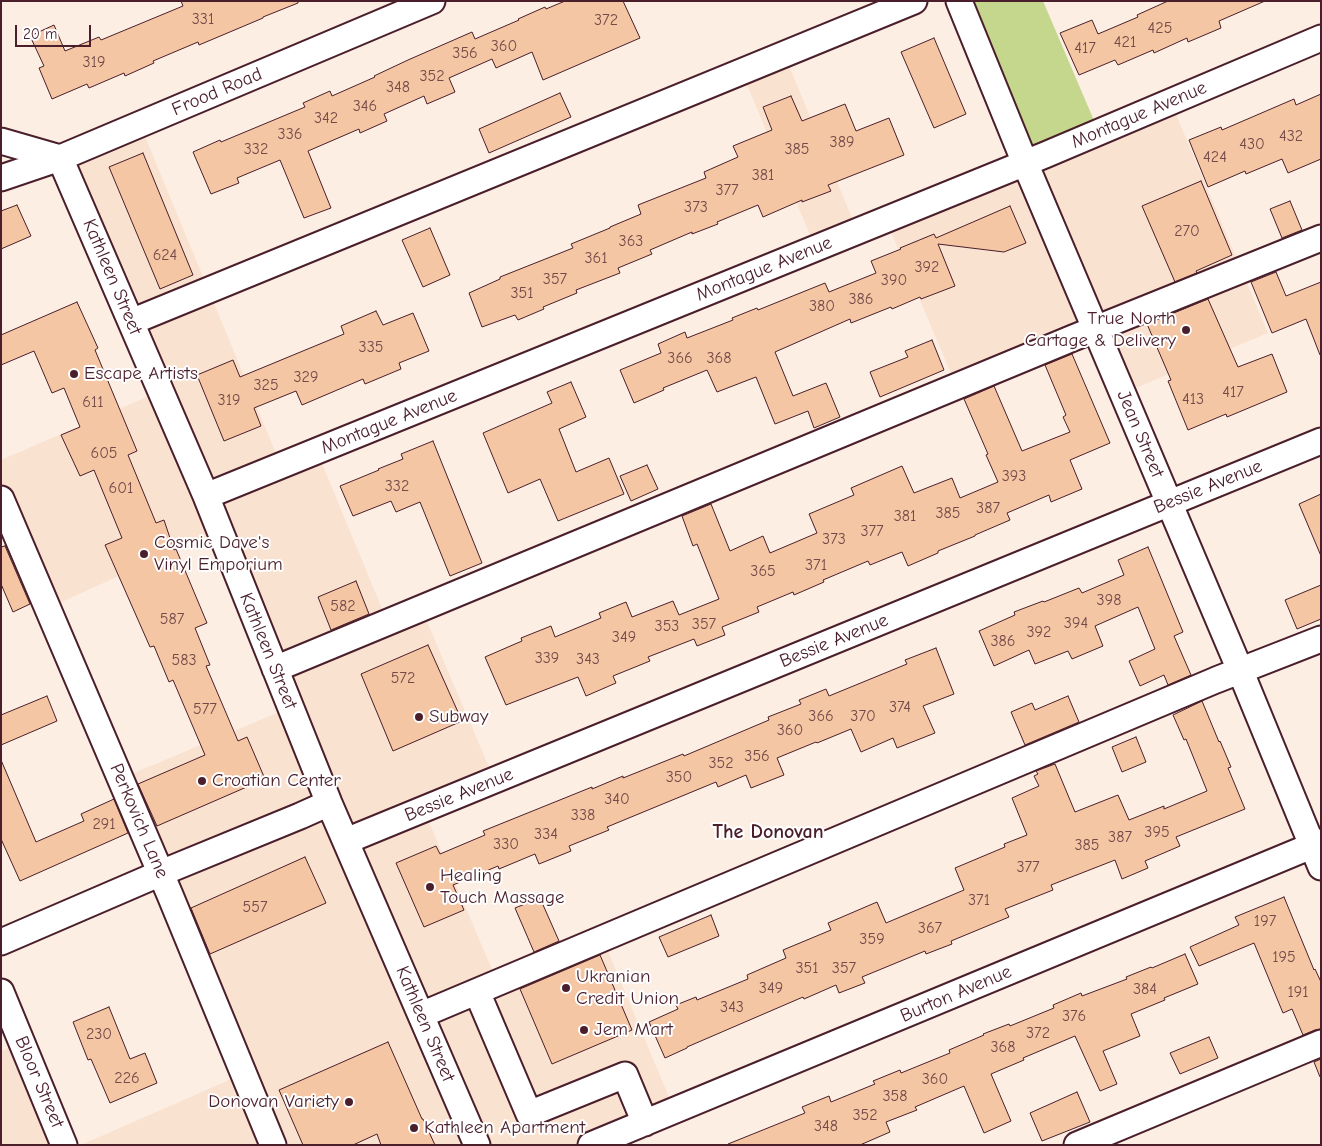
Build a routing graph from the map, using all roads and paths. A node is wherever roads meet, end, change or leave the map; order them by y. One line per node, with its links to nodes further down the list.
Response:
1 (432, 1): 6 (street, Frood Road)
2 (914, 1): 10 (street)
3 (959, 1): 7 (street, Jean Street)
4 (1321, 38): 7 (street, Montague Avenue)
5 (1, 141): 6 (street)
6 (60, 158): 8 (street, Frood Road); 10 (street, Kathleen Street)
7 (1025, 163): 11 (street, Jean Street); 13 (street, Montague Avenue)
8 (1, 178)
9 (1321, 238): 11 (street)
10 (131, 322): 13 (street, Kathleen Street)
11 (1095, 329): 15 (street, Jean Street); 17 (street)
12 (1321, 441): 15 (street, Bessie Avenue)
13 (206, 496): 17 (street, Kathleen Street)
14 (1, 499): 22 (street, Perkovich Lane)
15 (1170, 503): 18 (street, Jean Street); 20 (street, Bessie Avenue)
16 (1321, 639): 18 (street)
17 (275, 669): 19 (street, Kathleen Street)
18 (1240, 670): 21 (street, Jean Street); 25 (street)
19 (329, 802): 20 (street, Kathleen Street); 22 (street)
20 (346, 841): 26 (street, Kathleen Street)
21 (1318, 852): 28 (street, Burton Avenue)
22 (161, 873): 23 (street); 30 (street, Perkovich Lane)
23 (1, 942)
24 (1, 992): 29 (street, Bloor Street)
25 (477, 992): 26 (street); 28 (street)
26 (421, 1015): 31 (street, Kathleen Street)
27 (1321, 1044): 33 (street)
28 (645, 1123): 32 (street, Burton Avenue)
29 (64, 1145)
30 (273, 1145)
31 (477, 1145)
32 (591, 1145)
33 (1077, 1145)

